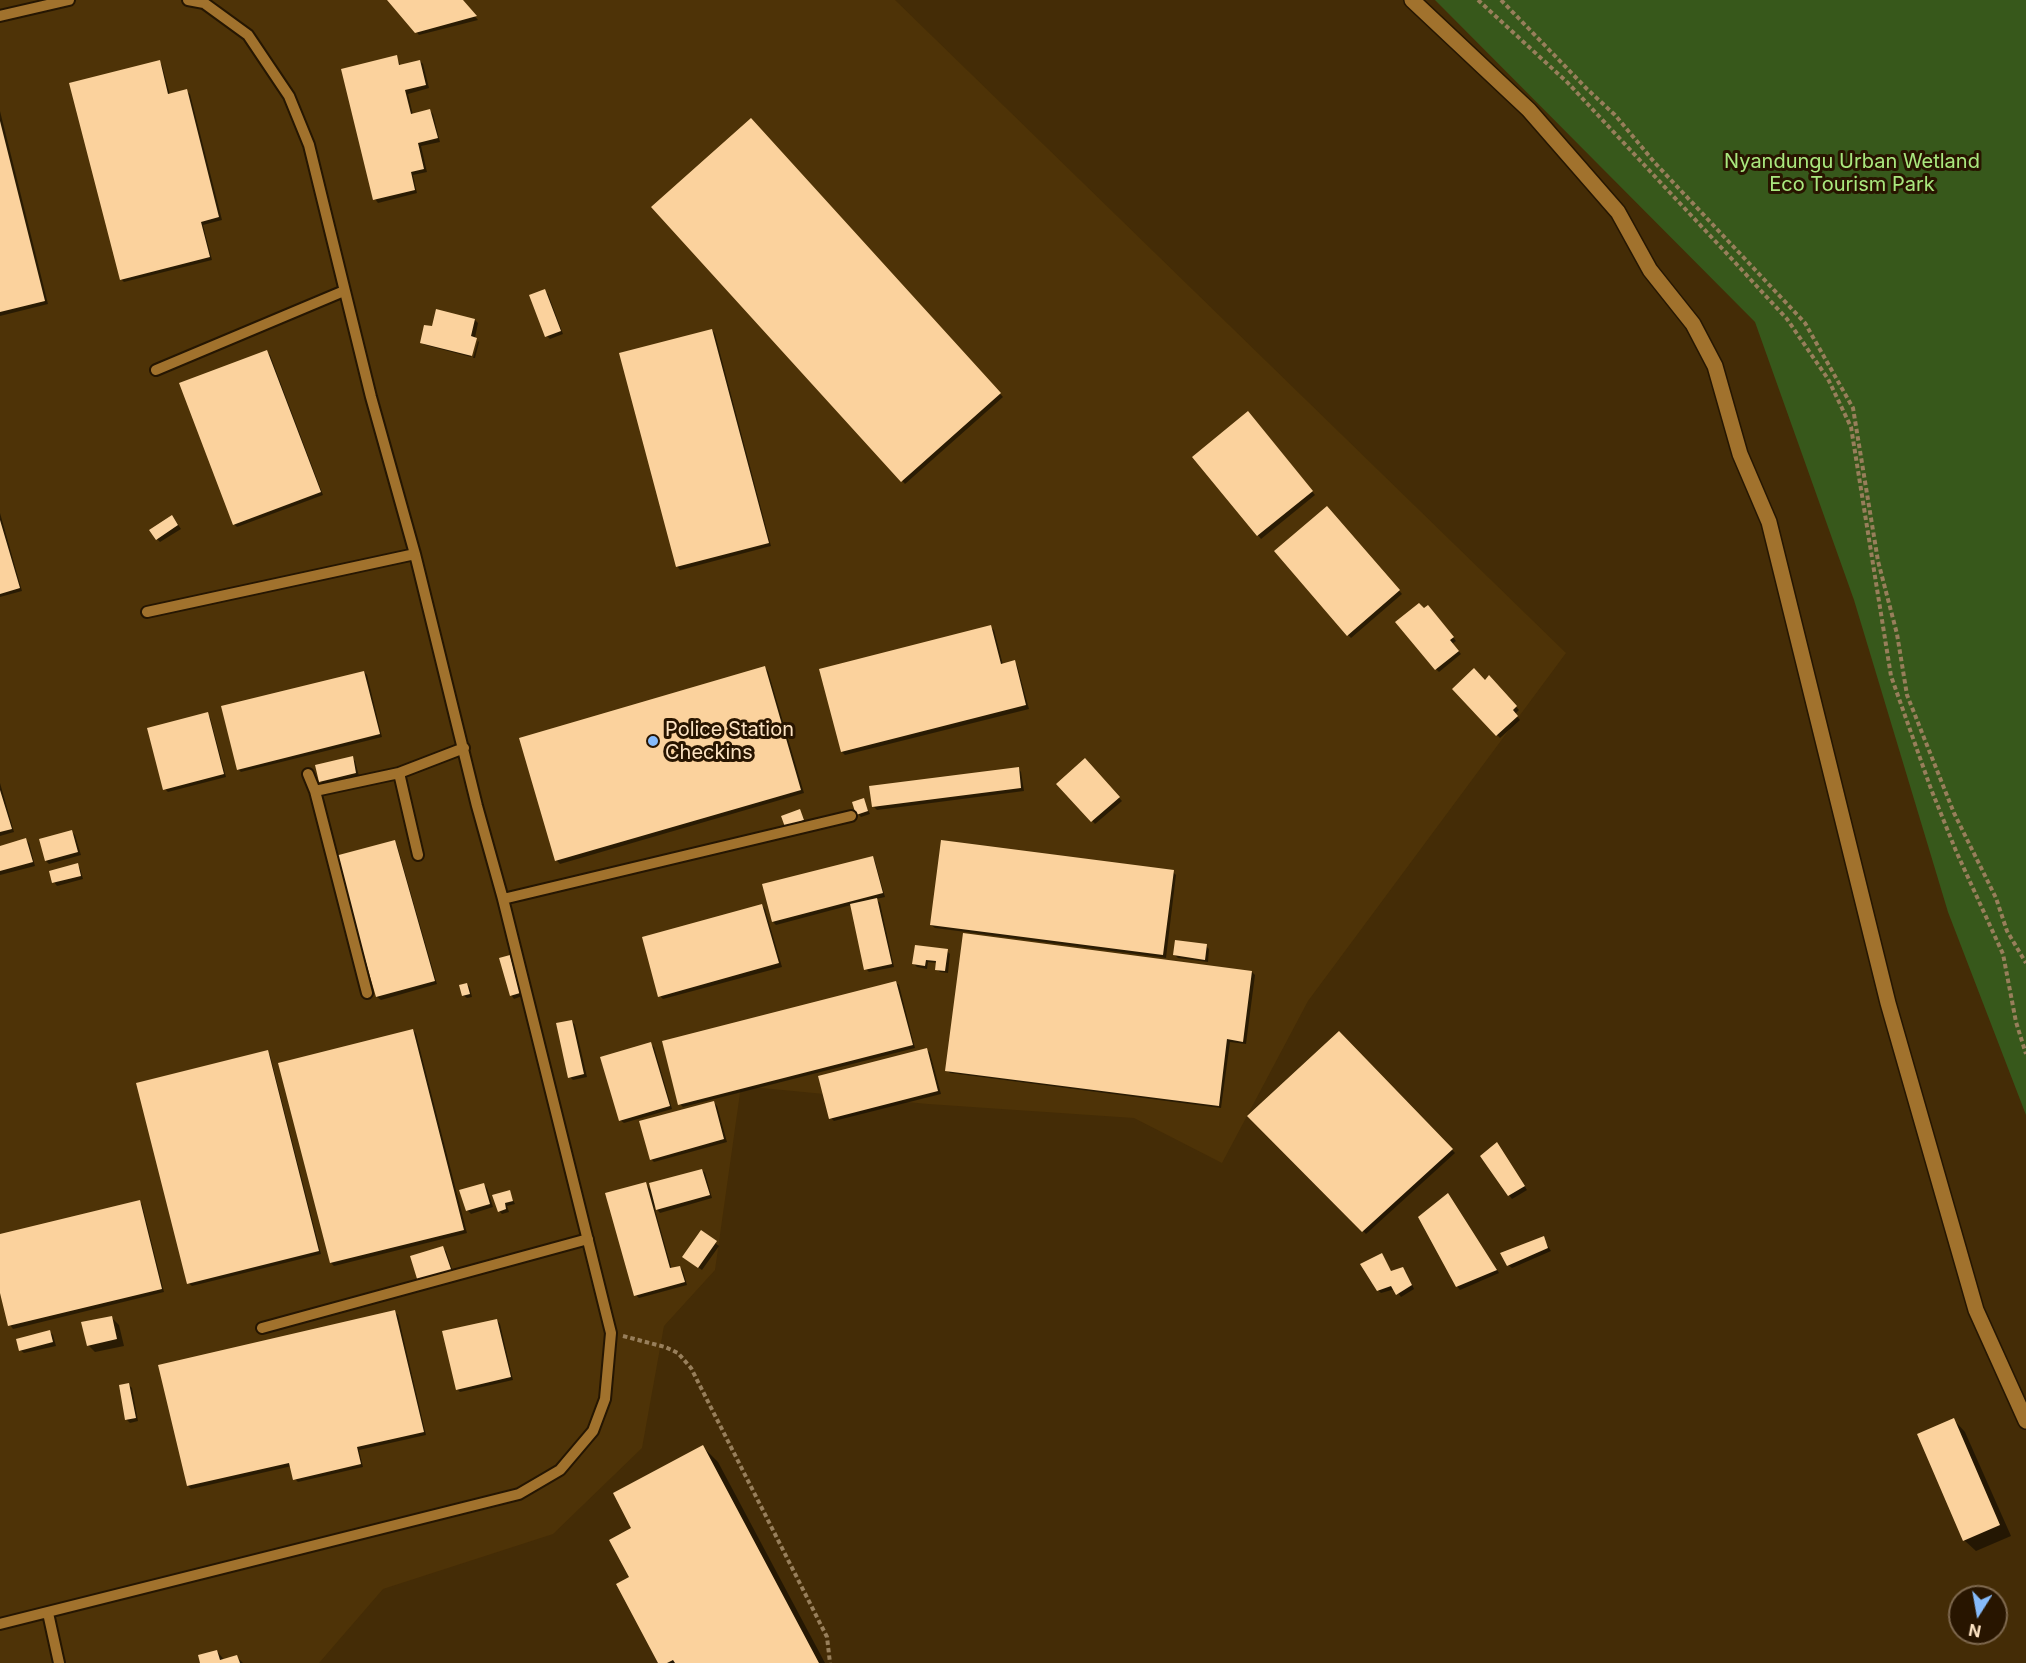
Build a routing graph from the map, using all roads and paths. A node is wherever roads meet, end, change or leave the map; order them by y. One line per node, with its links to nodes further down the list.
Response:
1 (69, 0): 6 (lane)
2 (188, 0): 7 (lane)
3 (1412, 0): 24 (street)
4 (1478, 0): 20 (path)
5 (1501, 0): 18 (path)
6 (0, 16)
7 (344, 291): 8 (lane); 9 (lane)
8 (156, 370)
9 (415, 554): 10 (lane); 11 (lane)
10 (147, 612)
11 (464, 748): 12 (lane); 17 (lane)
12 (399, 773): 14 (lane); 16 (lane)
13 (308, 774): 14 (lane)
14 (315, 791): 19 (lane)
15 (851, 816): 17 (lane)
16 (418, 855)
17 (503, 899): 21 (lane)
18 (2026, 963)
19 (367, 993)
20 (2026, 1054)
21 (588, 1239): 22 (lane); 23 (lane)
22 (262, 1328)
23 (611, 1333): 25 (lane); 28 (path)
24 (2026, 1421)
25 (48, 1613): 26 (lane); 27 (lane)
26 (0, 1624)
27 (59, 1663)
28 (830, 1663)

